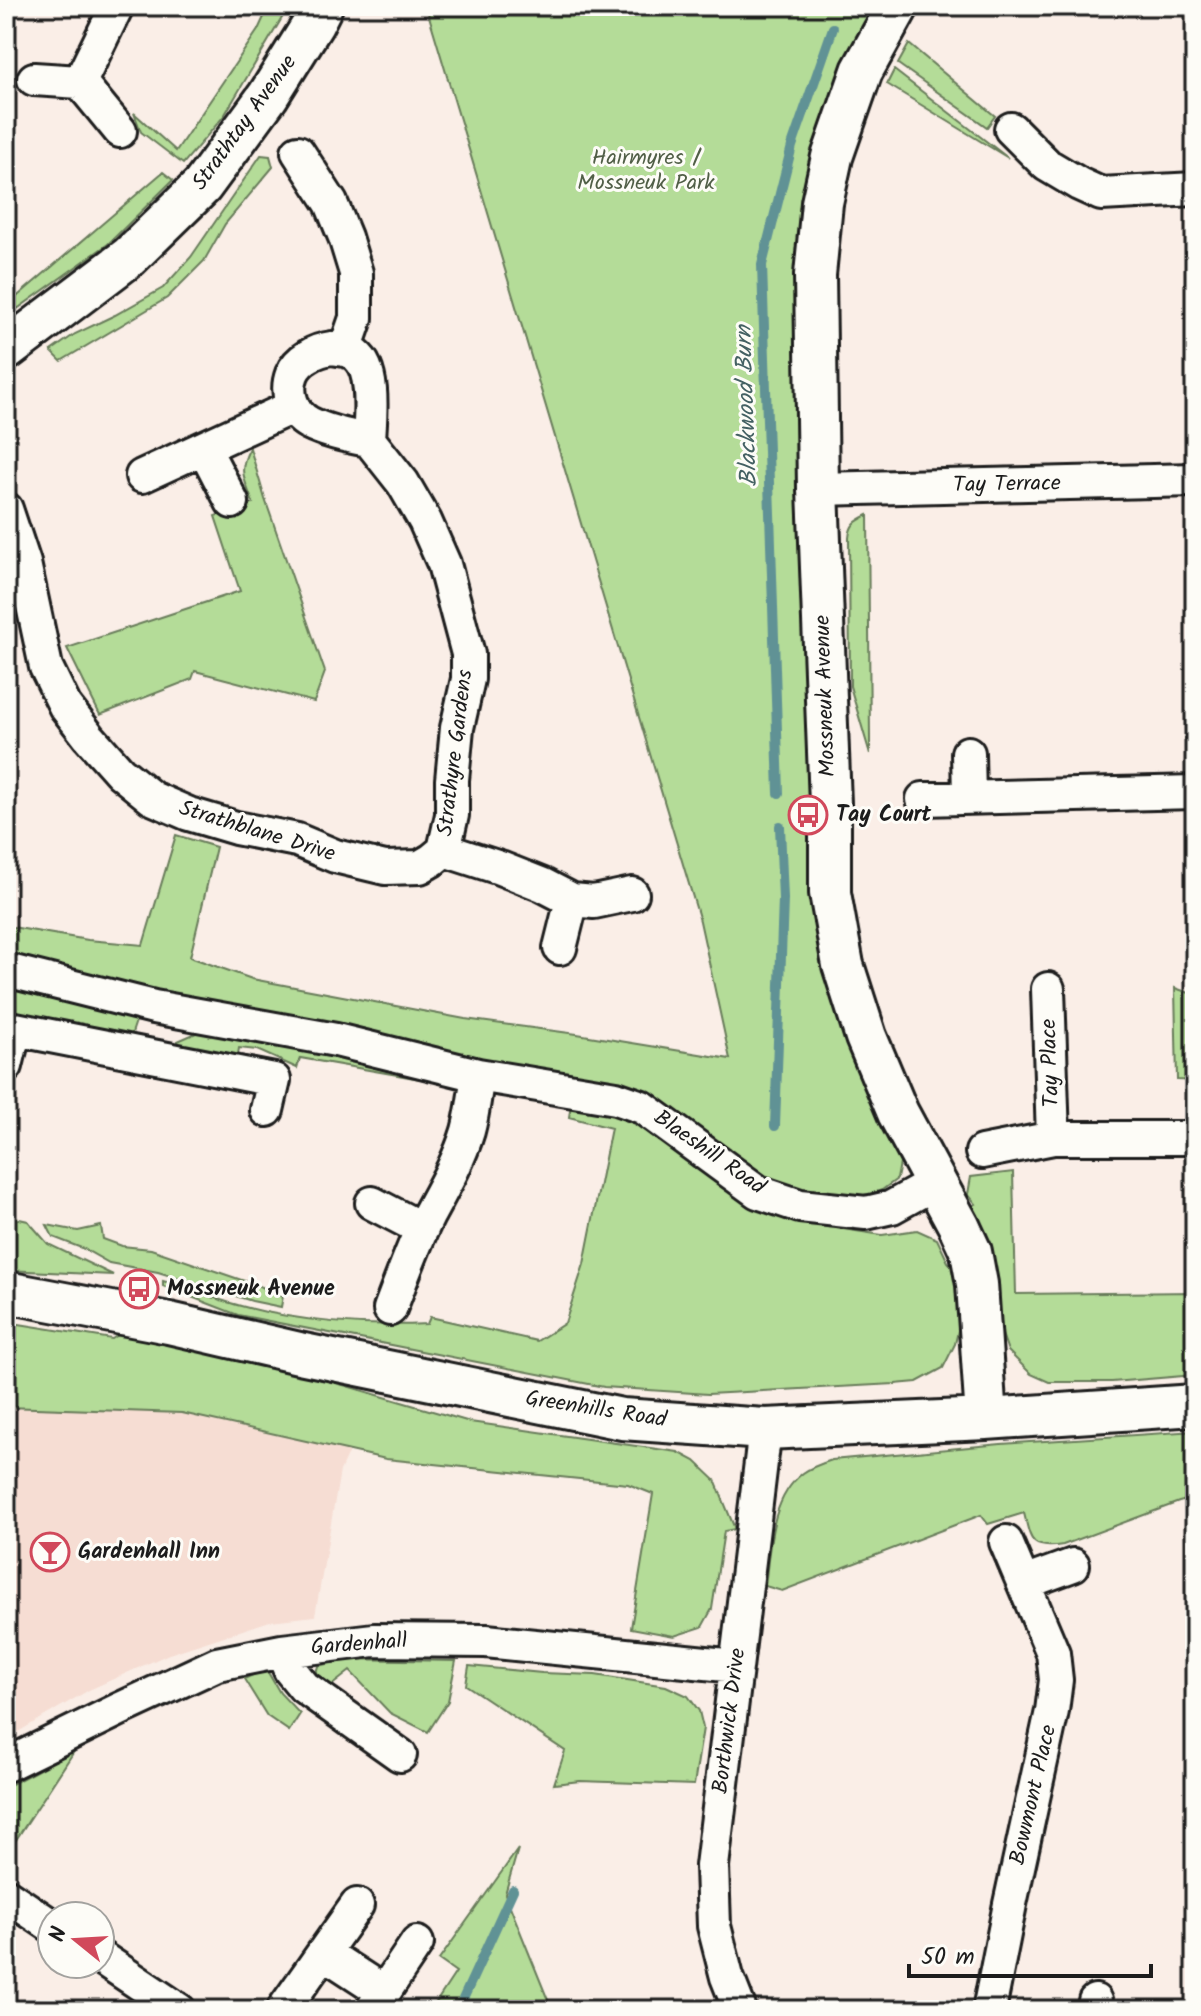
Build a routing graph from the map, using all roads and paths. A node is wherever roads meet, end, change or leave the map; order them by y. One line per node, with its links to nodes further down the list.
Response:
1 (117, 6): 5 (street)
2 (322, 6): 10 (street, Strathtay Avenue)
3 (898, 6): 17 (street, Mossneuk Avenue)
4 (34, 79): 5 (street)
5 (80, 82): 7 (street)
6 (1011, 129): 9 (street)
7 (120, 131)
8 (298, 152): 11 (street)
9 (1195, 189)
10 (6, 350)
11 (345, 350): 12 (street); 13 (street)
12 (292, 407): 13 (street); 14 (street)
13 (369, 440): 25 (street, Strathyre Gardens)
14 (204, 448): 15 (street); 18 (street)
15 (142, 476)
16 (1195, 480): 17 (street, Tay Terrace)
17 (818, 489): 39 (street, Mossneuk Avenue)
18 (232, 502)
19 (6, 509): 20 (street, Strathblane Drive)
20 (15, 566): 25 (street, Strathblane Drive)
21 (968, 753): 23 (street)
22 (1195, 792): 23 (street)
23 (969, 797): 24 (street)
24 (923, 799)
25 (444, 850): 27 (street)
26 (632, 894): 27 (street)
27 (572, 900): 28 (street)
28 (560, 948)
29 (6, 970): 31 (street, Blaeshill Road)
30 (1048, 989): 36 (street, Tay Place)
31 (154, 1007): 32 (street); 34 (street, Blaeshill Road)
32 (144, 1053): 33 (street); 35 (street)
33 (6, 1066)
34 (478, 1075): 39 (street, Blaeshill Road); 41 (street)
35 (267, 1110)
36 (1053, 1138): 37 (street, Tay Place); 38 (street, Tay Place)
37 (1195, 1138)
38 (982, 1152)
39 (935, 1183): 45 (street, Mossneuk Avenue)
40 (372, 1203): 41 (street)
41 (422, 1229): 43 (street)
42 (6, 1292): 46 (street, Greenhills Road)
43 (390, 1309)
44 (1195, 1405): 45 (street, Greenhills Road)
45 (986, 1419): 46 (street, Greenhills Road)
46 (765, 1429): 51 (street, Borthwick Drive)
47 (1006, 1542): 49 (street, Bowmont Place)
48 (1073, 1565): 49 (street)
49 (1024, 1583): 64 (street, Bowmont Place)
50 (282, 1651): 51 (street, Gardenhall); 52 (street); 53 (street, Gardenhall)
51 (736, 1666): 63 (street, Borthwick Drive)
52 (400, 1755)
53 (6, 1765)
54 (6, 1895): 56 (street)
55 (357, 1905): 58 (street)
56 (36, 1915)
57 (417, 1943): 60 (street)
58 (324, 1953): 60 (street); 62 (street)
59 (116, 1968): 61 (street)
60 (378, 2001)
61 (179, 2010)
62 (283, 2010)
63 (740, 2010)
64 (989, 2010)

